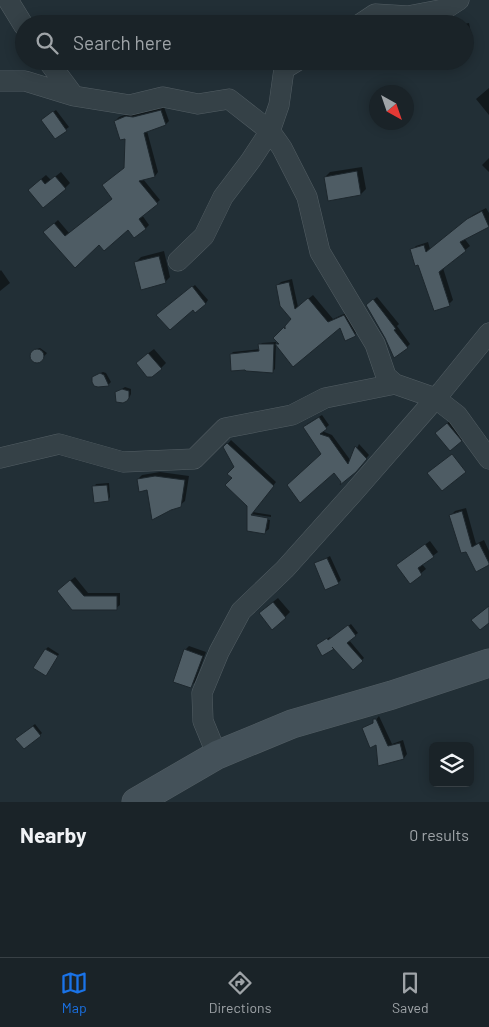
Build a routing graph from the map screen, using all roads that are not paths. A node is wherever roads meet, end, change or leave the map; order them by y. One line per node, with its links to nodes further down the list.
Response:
1 (8, 0): 3 (street)
2 (459, 0): 6 (street)
3 (17, 15)
4 (374, 15): 5 (street)
5 (392, 15)
6 (413, 15)
7 (55, 70): 10 (street)
8 (284, 70): 11 (street)
9 (0, 81): 10 (street)
10 (74, 96): 11 (street)
11 (270, 131): 12 (street); 14 (street)
12 (178, 261)
13 (489, 333): 15 (street)
14 (395, 384): 15 (street); 16 (street)
15 (435, 398): 17 (street); 19 (street)
16 (0, 458)
17 (489, 459)
18 (489, 663): 19 (street)
19 (217, 755): 20 (street)
20 (136, 802)

